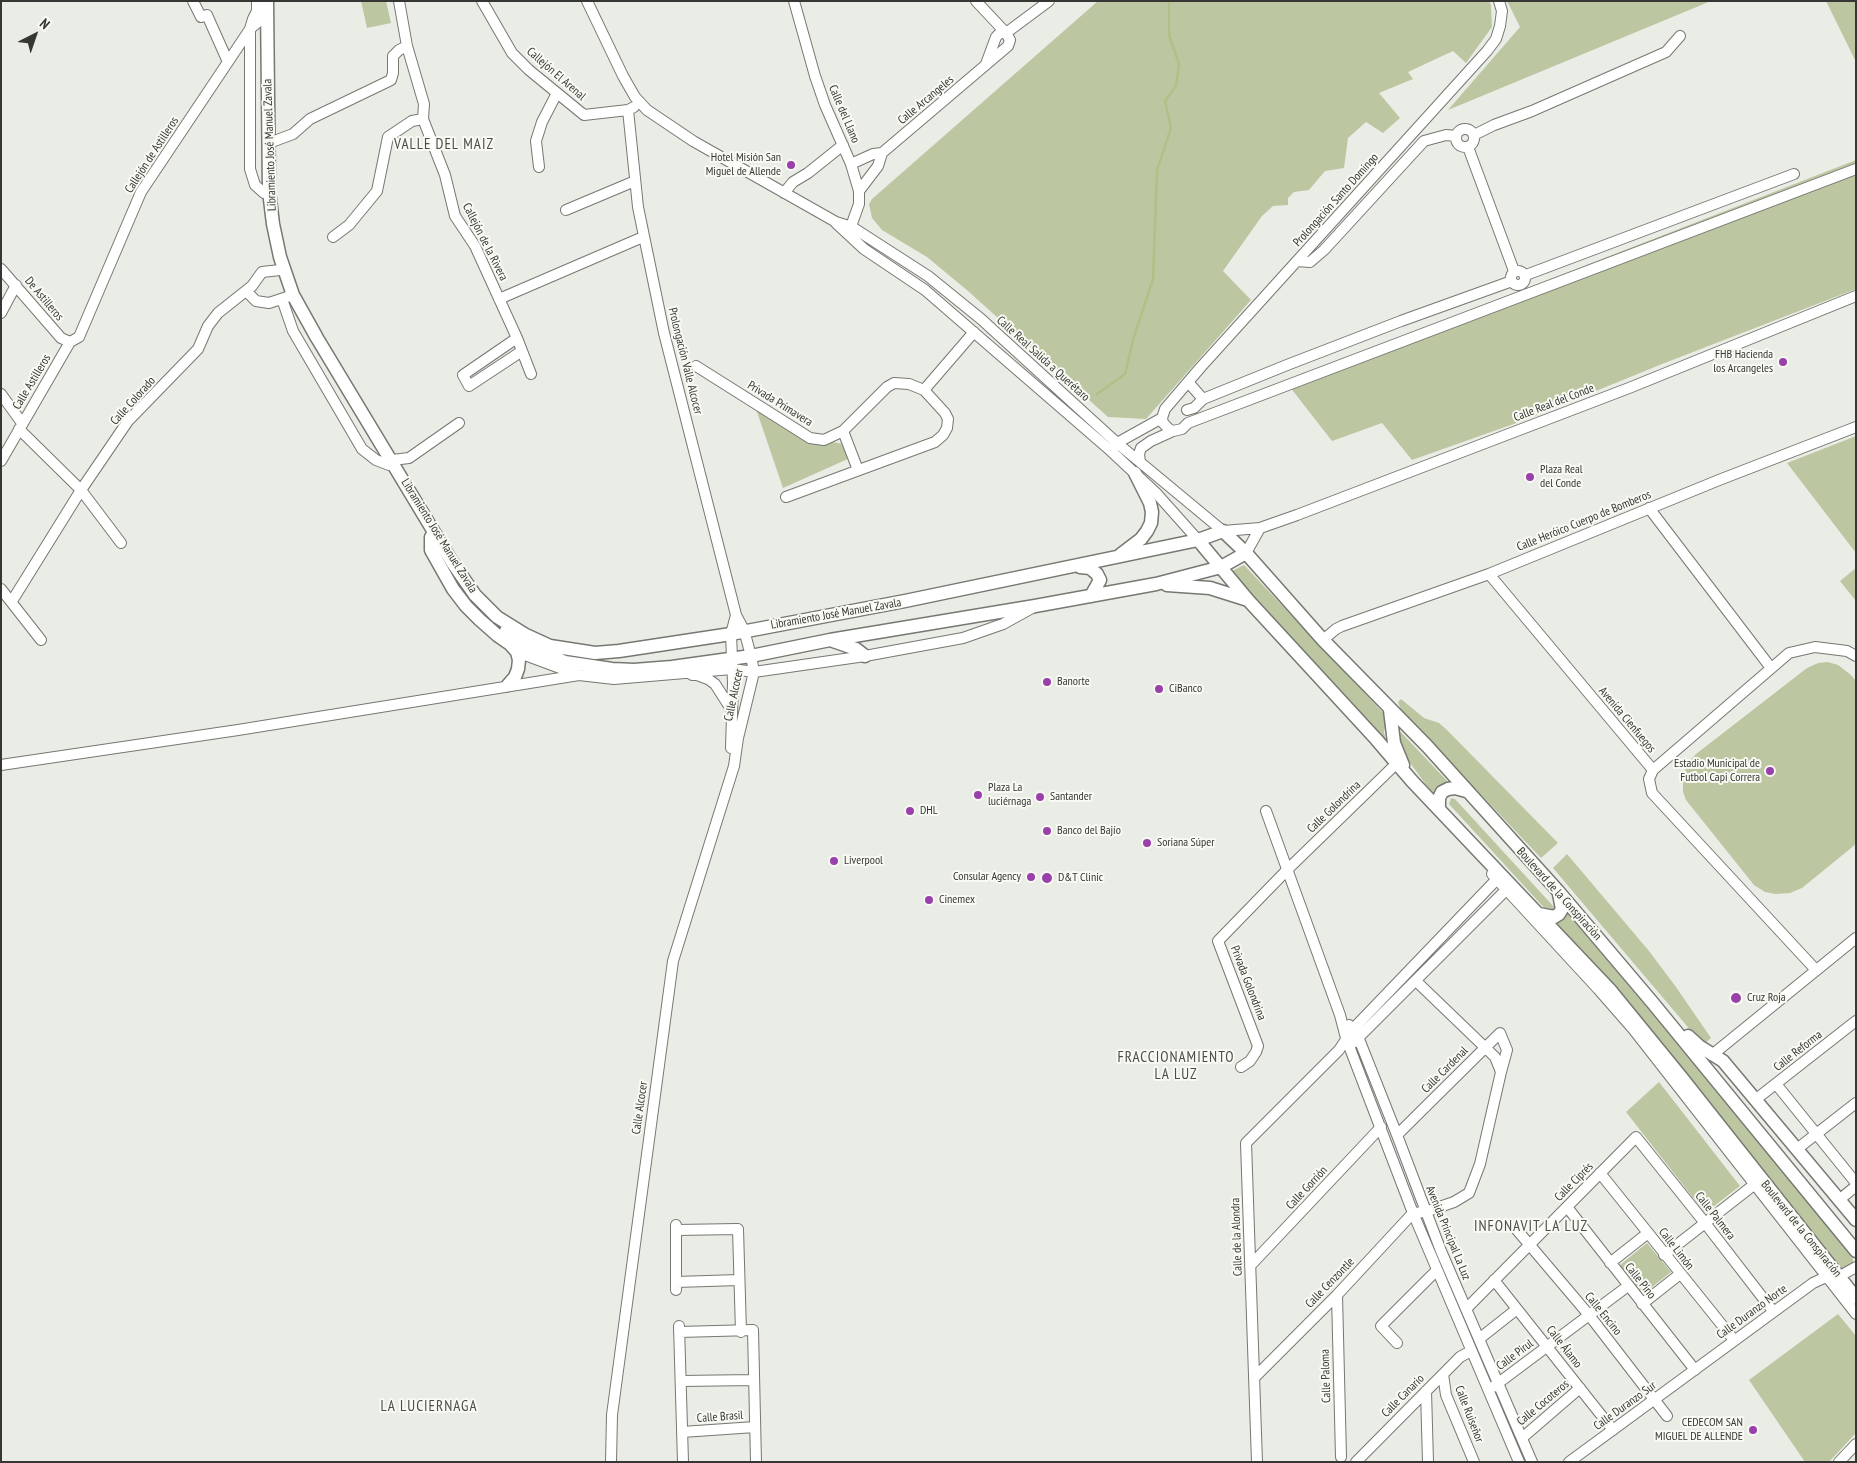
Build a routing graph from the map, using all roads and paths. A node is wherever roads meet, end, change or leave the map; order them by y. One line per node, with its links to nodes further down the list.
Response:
1 (193, 1): 16 (street)
2 (257, 1): 12 (street)
3 (265, 1): 11 (main road, Libramiento José Manuel Zavala); 23 (main road, Libramiento José Manuel Zavala)
4 (399, 1): 15 (street)
5 (482, 1): 17 (street, Callejón El Arenal)
6 (587, 1): 18 (street, Calle Real Salida a Querétaro)
7 (794, 1): 24 (street, Calle del Llano)
8 (976, 1): 13 (street)
9 (1049, 1): 13 (street, Calle Arcangeles)
10 (1499, 1): 39 (street, Prolongación Santo Domingo)
11 (263, 18): 12 (street, Callejón de Astilleros); 33 (main road, Libramiento José Manuel Zavala)
12 (250, 29): 16 (street, Callejón de Astilleros); 33 (street)
13 (1006, 33): 26 (street, Calle Arcangeles)
14 (1680, 36): 22 (street)
15 (407, 46): 20 (street); 23 (street)
16 (228, 62): 51 (street, Callejón de Astilleros)
17 (557, 93): 19 (street, Callejón El Arenal); 28 (street)
18 (641, 104): 19 (street, Callejón El Arenal); 34 (street, Calle Real Salida a Querétaro)
19 (628, 110): 31 (street, Prolongación Valle Alcocer)
20 (423, 119): 37 (street); 47 (street, Callejón de la Rivera)
21 (1456, 136): 22 (street); 25 (street); 39 (street)
22 (1474, 136): 25 (street)
23 (268, 143): 70 (main road, Libramiento José Manuel Zavala)
24 (843, 145): 27 (street, Calle del Llano); 34 (street)
25 (1468, 147): 42 (street)
26 (882, 153): 27 (street, Calle Arcangeles); 32 (street, Calle Arcangeles)
27 (851, 164): 32 (street, Calle del Llano)
28 (539, 167)
29 (1856, 169): 63 (street)
30 (1794, 174): 42 (street)
31 (636, 181): 35 (street); 38 (street, Prolongación Valle Alcocer)
32 (859, 192): 36 (street, Calle del Llano)
33 (264, 193): 41 (main road, Libramiento José Manuel Zavala)
34 (784, 193): 36 (street, Calle Real Salida a Querétaro)
35 (566, 210)
36 (850, 231): 49 (street, Calle Real Salida a Querétaro); 68 (street, Calle Real Salida a Querétaro)
37 (333, 237)
38 (643, 237): 47 (street); 92 (street, Prolongación Valle Alcocer)
39 (1297, 261): 55 (street, Prolongación Santo Domingo)
40 (1, 269): 43 (street, De Astilleros)
41 (280, 270): 44 (street, Calle Colorado); 46 (main road, Libramiento José Manuel Zavala)
42 (1513, 276): 58 (street)
43 (16, 284): 48 (street); 51 (street, De Astilleros)
44 (246, 291): 46 (street); 73 (street, Calle Colorado)
45 (1856, 296): 76 (street, Calle Real del Conde)
46 (286, 297): 70 (main road, Libramiento José Manuel Zavala)
47 (499, 299): 50 (street, Callejón de la Rivera)
48 (1, 313)
49 (974, 332): 56 (street); 68 (street, Calle Real Salida a Querétaro)
50 (517, 338): 52 (street, Callejón de la Rivera); 52 (street)
51 (70, 342): 64 (street, Calle Astilleros)
52 (522, 352): 54 (street, Callejón de la Rivera)
53 (696, 366): 66 (street, Privada Primavera)
54 (531, 374)
55 (1184, 386): 58 (street); 59 (street, Prolongación Santo Domingo); 60 (street)
56 (924, 390): 66 (street, Privada Primavera); 72 (street)
57 (1, 394): 64 (street)
58 (1203, 399): 60 (street)
59 (1168, 406): 60 (street); 61 (street)
60 (1186, 409): 63 (street)
61 (1162, 418): 67 (street); 68 (street)
62 (459, 423): 70 (street)
63 (1188, 423): 67 (street)
64 (20, 426): 69 (street, Calle Astilleros); 73 (street)
65 (1856, 427): 75 (street, Calle Heróico Cuerpo de Bomberos)
66 (843, 431): 72 (street)
67 (1173, 431): 71 (street)
68 (1114, 447): 71 (street, Calle Real Salida a Querétaro)
69 (1, 461)
70 (390, 462): 78 (main road, Libramiento José Manuel Zavala); 94 (main road, Libramiento José Manuel Zavala)
71 (1137, 468): 77 (street, Calle Real Salida a Querétaro); 79 (street, Calle Real Salida a Querétaro); 82 (main road)
72 (858, 470): 74 (street)
73 (81, 490): 80 (street); 90 (street, Calle Colorado)
74 (786, 497)
75 (1649, 508): 85 (street, Calle Heróico Cuerpo de Bomberos); 103 (street)
76 (1260, 528): 77 (street, Calle Real del Conde); 81 (street)
77 (1223, 531): 79 (main road, Libramiento José Manuel Zavala); 81 (main road, Boulevard de la Conspiración)
78 (431, 537): 98 (main road); 102 (main road, Libramiento José Manuel Zavala)
79 (1198, 540): 82 (main road, Libramiento José Manuel Zavala); 84 (main road, Boulevard de la Conspiración)
80 (122, 543)
81 (1246, 552): 84 (main road); 97 (main road, Boulevard de la Conspiración)
82 (1115, 558): 83 (main road, Libramiento José Manuel Zavala)
83 (1077, 566): 88 (main road); 93 (main road, Libramiento José Manuel Zavala)
84 (1221, 567): 86 (main road); 89 (main road, Boulevard de la Conspiración)
85 (1489, 574): 97 (street, Calle Heróico Cuerpo de Bomberos); 113 (street, Avenida Cienfuegos)
86 (1156, 584): 88 (main road, Libramiento José Manuel Zavala); 89 (main road)
87 (1, 589): 90 (street)
88 (1091, 596): 91 (main road, Libramiento José Manuel Zavala)
89 (1248, 600): 110 (main road, Boulevard de la Conspiración)
90 (12, 601): 95 (street)
91 (1035, 606): 96 (main road, Libramiento José Manuel Zavala); 100 (street)
92 (736, 615): 93 (street, Prolongación Valle Alcocer); 94 (street, Prolongación Valle Alcocer)
93 (744, 630): 94 (main road, Libramiento José Manuel Zavala); 99 (street, Calle Alcocer)
94 (731, 634): 102 (street, Calle Alcocer)
95 (41, 640)
96 (830, 640): 99 (main road, Libramiento José Manuel Zavala); 100 (main road)
97 (1323, 640): 109 (main road, Boulevard de la Conspiración)
98 (517, 652): 105 (street); 107 (main road)
99 (751, 656): 102 (main road, Libramiento José Manuel Zavala); 104 (street, Calle Alcocer)
100 (865, 656): 104 (street)
101 (1856, 656): 103 (street)
102 (732, 664): 104 (street); 106 (street); 108 (street, Calle Alcocer)
103 (1771, 668): 113 (street)
104 (754, 672): 112 (street, Calle Alcocer)
105 (578, 675): 106 (street); 107 (street)
106 (632, 678): 108 (street)
107 (508, 685): 111 (street)
108 (732, 709): 112 (street, Calle Alcocer)
109 (1390, 710): 114 (main road); 115 (main road, Boulevard de la Conspiración)
110 (1397, 764): 114 (main road, Boulevard de la Conspiración); 119 (street, Calle Golondrina)
111 (1, 765)
112 (734, 766): 202 (street, Calle Alcocer)
113 (1653, 770): 127 (street, Avenida Cienfuegos)
114 (1412, 781): 116 (main road, Boulevard de la Conspiración)
115 (1466, 791): 116 (main road); 122 (main road, Boulevard de la Conspiración)
116 (1439, 809): 118 (main road, Boulevard de la Conspiración)
117 (1266, 811): 119 (street, Avenida Principal La Luz)
118 (1455, 826): 120 (street); 123 (main road, Boulevard de la Conspiración)
119 (1288, 869): 130 (street, Avenida Principal La Luz); 137 (street, Privada Golondrina)
120 (1496, 879): 121 (street); 125 (street, Calle de la Alondra)
121 (1506, 890): 126 (street, Calle de la Alondra); 148 (street)
122 (1558, 891): 123 (main road); 129 (main road, Boulevard de la Conspiración)
123 (1540, 914): 166 (main road, Boulevard de la Conspiración)
124 (1856, 938): 127 (street)
125 (1423, 955): 126 (street); 132 (street, Calle de la Alondra)
126 (1433, 965): 128 (street, Calle de la Alondra)
127 (1816, 970): 136 (street)
128 (1416, 981): 133 (street, Calle de la Alondra); 135 (street, Calle Cardenal)
129 (1652, 1002): 136 (main road); 159 (main road, Boulevard de la Conspiración)
130 (1340, 1015): 132 (street, Avenida Principal La Luz); 134 (street, Avenida Principal La Luz)
131 (1856, 1021): 139 (street, Calle Reforma)
132 (1353, 1029): 133 (street, Avenida Principal La Luz); 134 (street, Calle de la Alondra)
133 (1359, 1039): 134 (street, Calle de la Alondra); 144 (street, Avenida Principal La Luz)
134 (1348, 1042): 142 (street, Avenida Principal La Luz); 162 (street, Calle de la Alondra)
135 (1485, 1048): 138 (street); 138 (street); 144 (street, Calle Cardenal)
136 (1712, 1055): 140 (main road)
137 (1241, 1067)
138 (1501, 1072): 152 (street)
139 (1776, 1084): 140 (street, Calle Reforma); 143 (street)
140 (1755, 1100): 146 (main road)
141 (1856, 1103): 143 (street)
142 (1381, 1127): 153 (street, Avenida Principal La Luz); 162 (street, Calle Gorrión)
143 (1816, 1134): 146 (street); 149 (street)
144 (1397, 1135): 152 (street, Avenida Principal La Luz)
145 (1636, 1137): 147 (street, Calle Ciprés); 155 (street, Calle Palmera)
146 (1797, 1149): 150 (main road)
147 (1600, 1173): 151 (street, Calle Ciprés); 157 (street, Calle Limón)
148 (1755, 1184): 155 (street); 167 (street)
149 (1856, 1184): 150 (street)
150 (1839, 1200): 154 (main road)
151 (1567, 1207): 158 (street, Calle Ciprés); 161 (street, Calle Pino)
152 (1425, 1212): 153 (street); 174 (street, Avenida Principal La Luz)
153 (1413, 1213): 164 (street, Avenida Principal La Luz); 171 (street, Calle Cenzontle)
154 (1856, 1220)
155 (1705, 1223): 160 (street); 176 (street, Calle Palmera)
156 (1517, 1230): 158 (street, Calle Encino)
157 (1648, 1233): 160 (street, Calle Limón); 161 (street)
158 (1530, 1244): 169 (street, Calle Ciprés); 178 (street, Calle Encino)
159 (1856, 1251)
160 (1664, 1255): 165 (street, Calle Limón)
161 (1610, 1263): 170 (street, Calle Pino)
162 (1250, 1266): 187 (street, Calle de la Alondra)
163 (1856, 1267): 166 (street)
164 (1436, 1271): 182 (street); 184 (street, Avenida Principal La Luz)
165 (1680, 1274): 173 (street); 181 (street, Calle Limón)
166 (1840, 1276): 167 (street); 172 (main road, Boulevard de la Conspiración)
167 (1826, 1277): 176 (street, Calle Duranzo Norte); 177 (street)
168 (739, 1280): 168 (street); 179 (street)
169 (1494, 1280): 174 (street, Calle Ciprés); 175 (street, Calle Álamo)
170 (1628, 1286): 173 (street, Calle Pino); 178 (street, Calle Pirul)
171 (1336, 1295): 187 (street, Calle Cenzontle); 201 (street, Calle Paloma)
172 (1856, 1298)
173 (1642, 1304): 185 (street, Calle Pino)
174 (1466, 1309): 180 (street, Avenida Principal La Luz)
175 (1517, 1309): 180 (street); 183 (street, Calle Álamo)
176 (1773, 1311): 181 (street, Calle Duranzo Norte)
177 (1856, 1314)
178 (1589, 1315): 183 (street, Calle Pirul); 194 (street, Calle Encino)
179 (741, 1332): 188 (street); 189 (street)
180 (1479, 1339): 190 (street, Avenida Principal La Luz)
181 (1734, 1340): 185 (street, Calle Duranzo Norte)
182 (1397, 1343)
183 (1548, 1346): 190 (street, Calle Pirul); 191 (street, Calle Álamo)
184 (1471, 1351): 186 (street, Calle Canario); 193 (street, Avenida Principal La Luz)
185 (1695, 1370): 194 (street, Calle Duranzo Sur)
186 (1443, 1374): 192 (street, Calle Canario); 208 (street, Calle Ruiseñor)
187 (1254, 1378): 205 (street, Calle de la Alondra)
188 (754, 1380): 189 (street); 196 (street)
189 (680, 1381): 198 (street)
190 (1498, 1383): 193 (street, Calle Pirul); 199 (street, Avenida Principal La Luz)
191 (1580, 1388): 197 (street, Calle Álamo); 199 (street, Calle Cocoteros)
192 (1426, 1391): 206 (street, Calle Canario); 207 (street)
193 (1488, 1391): 209 (street, Avenida Principal La Luz)
194 (1655, 1400): 195 (street, Calle Encino); 197 (street, Calle Duranzo Sur)
195 (1667, 1416)
196 (755, 1427): 198 (street, Calle Brasil); 204 (street, Calle Brasil)
197 (1614, 1430): 211 (street, Calle Duranzo Sur)
198 (682, 1432): 203 (street, Calle Brasil)
199 (1522, 1438): 210 (street, Avenida Principal La Luz)
200 (1856, 1444): 212 (street)
201 (1341, 1457)
202 (610, 1462)
203 (683, 1462)
204 (756, 1462)
205 (1257, 1462)
206 (1356, 1462)
207 (1428, 1462)
208 (1474, 1462)
209 (1519, 1462)
210 (1532, 1462)
211 (1569, 1462)
212 (1839, 1462)

